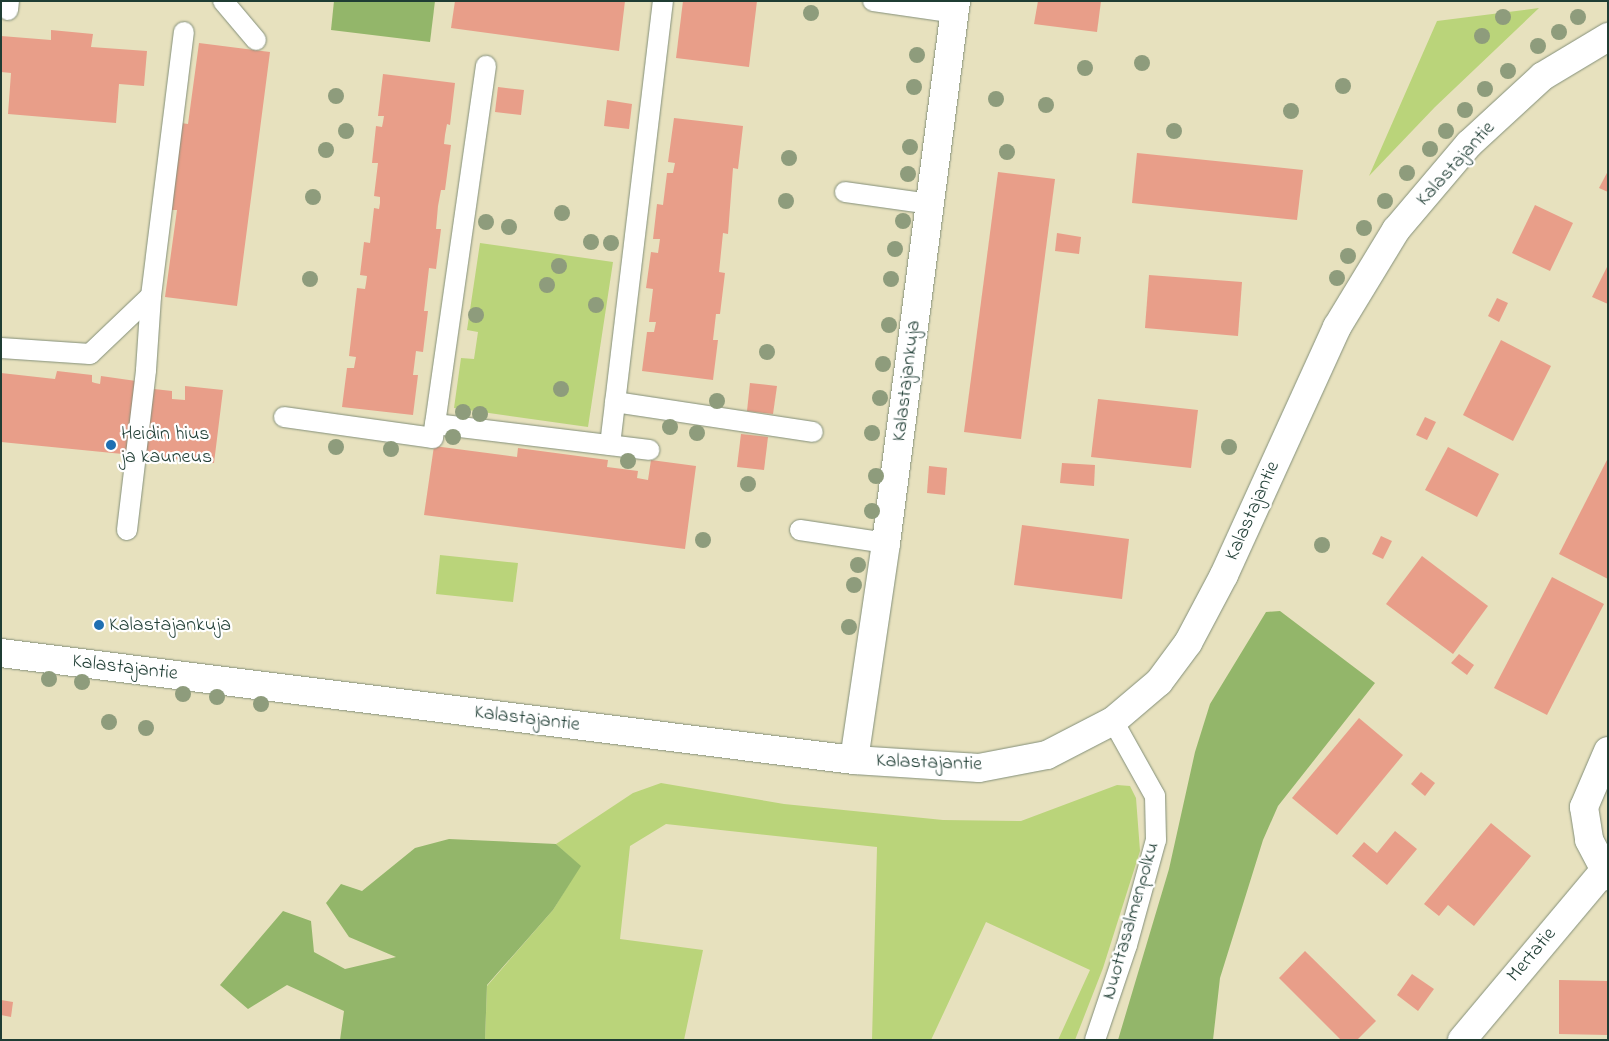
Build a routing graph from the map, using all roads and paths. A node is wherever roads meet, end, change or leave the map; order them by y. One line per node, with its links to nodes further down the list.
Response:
1 (663, 1): 13 (lane)
2 (873, 1): 4 (lane)
3 (233, 5): 7 (lane)
4 (955, 7): 10 (main road, Kalastajankuja)
5 (184, 32): 11 (lane)
6 (1608, 37): 23 (main road, Kalastajantie)
7 (256, 40)
8 (486, 66): 15 (lane)
9 (845, 192): 10 (lane)
10 (930, 204): 21 (main road, Kalastajankuja)
11 (151, 296): 12 (lane); 19 (lane)
12 (1, 348)
13 (615, 402): 16 (lane); 17 (lane)
14 (284, 417): 15 (lane)
15 (435, 424): 17 (lane)
16 (813, 432)
17 (610, 445): 18 (lane)
18 (649, 450)
19 (127, 530)
20 (800, 530): 21 (lane)
21 (886, 543): 25 (main road, Kalastajankuja)
22 (1, 653): 25 (main road, Kalastajantie)
23 (1113, 721): 25 (main road, Kalastajantie); 27 (lane, Nuottasalmenpolku)
24 (1608, 751): 26 (main road)
25 (854, 760)
26 (1606, 874): 28 (main road, Mertatie)
27 (1095, 1040)
28 (1462, 1040)

